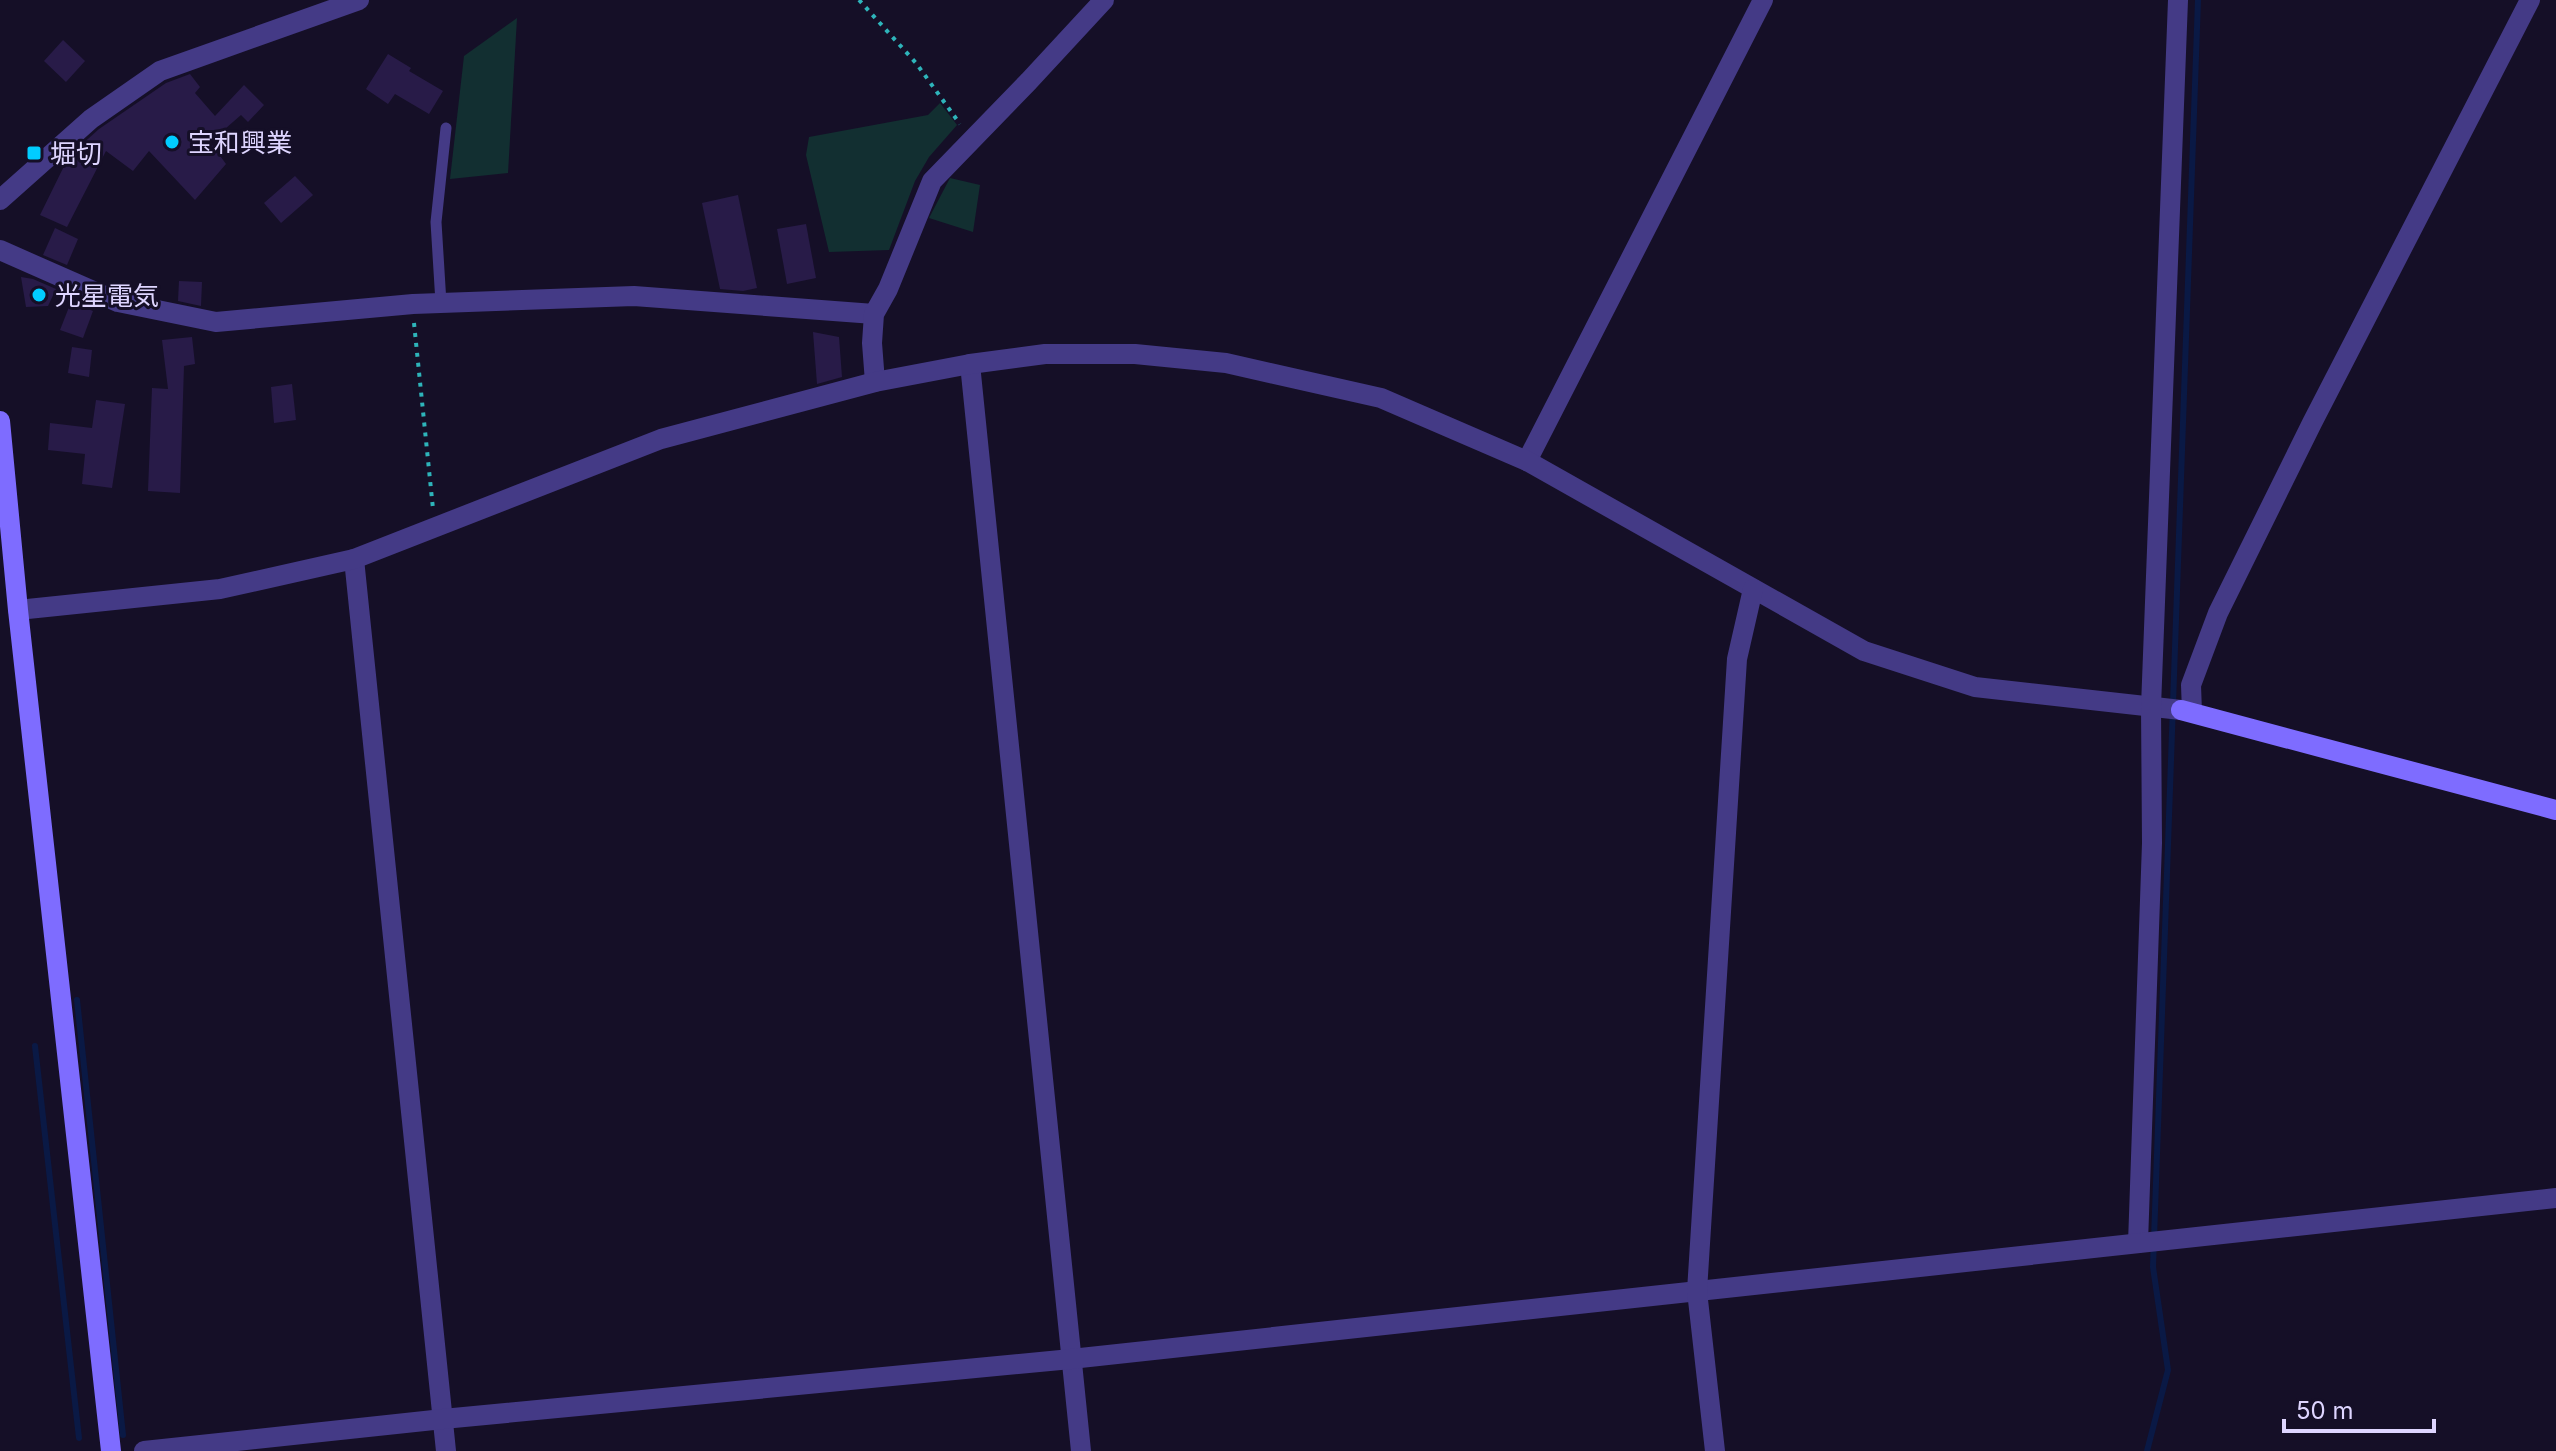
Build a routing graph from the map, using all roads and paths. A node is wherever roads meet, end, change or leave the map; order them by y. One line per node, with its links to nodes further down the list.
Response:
1 (359, 0): 9 (street)
2 (859, 0): 8 (path)
3 (1104, 0): 8 (street)
4 (1763, 0): 17 (street)
5 (2178, 0): 22 (street)
6 (2530, 0): 23 (street)
7 (446, 128): 11 (lane)
8 (971, 139): 13 (street)
9 (0, 200)
10 (0, 250): 12 (street)
11 (441, 303): 12 (street); 13 (street)
12 (413, 304): 18 (path)
13 (874, 314): 15 (street)
14 (970, 364): 15 (street); 17 (street); 28 (street)
15 (875, 382): 18 (street)
16 (0, 421): 21 (street)
17 (1527, 461): 20 (street)
18 (435, 527): 19 (street)
19 (354, 559): 21 (street); 29 (street)
20 (1753, 589): 22 (street); 27 (street)
21 (18, 610): 30 (street)
22 (2155, 707): 23 (street); 26 (street)
23 (2186, 711): 24 (street)
24 (2556, 810)
25 (2556, 1198): 26 (street)
26 (2150, 1242): 27 (street)
27 (1697, 1291): 28 (street); 34 (street)
28 (1071, 1359): 29 (street); 33 (street)
29 (443, 1419): 31 (street); 32 (street)
30 (111, 1451)
31 (144, 1451)
32 (446, 1451)
33 (1081, 1451)
34 (1715, 1451)

